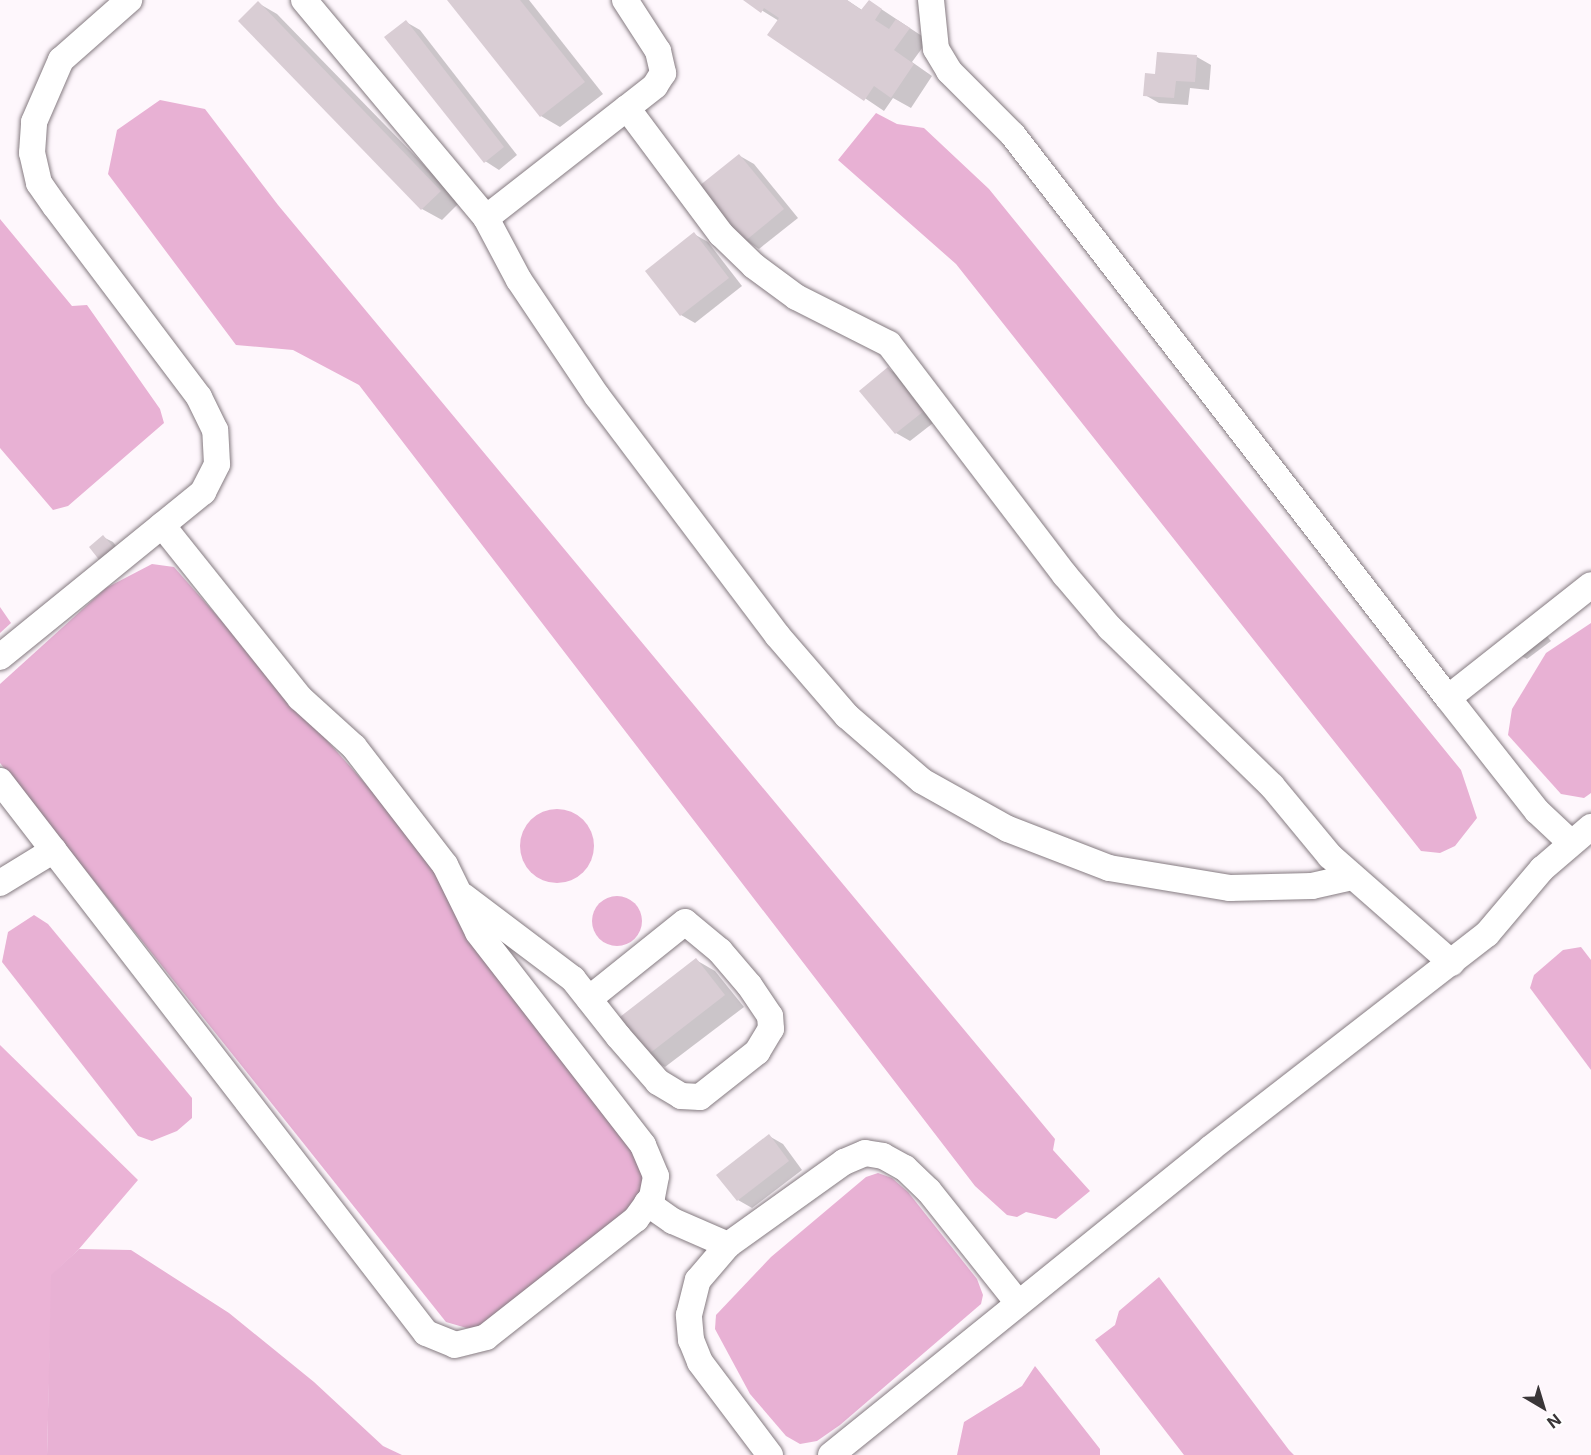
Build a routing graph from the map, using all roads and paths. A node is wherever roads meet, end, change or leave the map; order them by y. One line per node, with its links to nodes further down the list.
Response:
1 (304, 0): 6 (lane)
2 (624, 0): 5 (lane)
3 (931, 0): 10 (lane)
4 (114, 4): 7 (lane)
5 (627, 108): 6 (lane); 15 (lane)
6 (486, 218): 15 (lane)
7 (162, 525): 9 (lane); 17 (lane)
8 (1591, 585): 10 (lane)
9 (0, 657)
10 (1448, 698): 13 (lane)
11 (0, 781): 14 (lane)
12 (1591, 827): 13 (lane)
13 (1570, 842): 18 (lane)
14 (54, 850): 16 (lane); 20 (lane)
15 (1352, 877): 18 (lane)
16 (0, 884)
17 (458, 892): 19 (lane); 20 (lane)
18 (1452, 963): 22 (lane)
19 (589, 999): 19 (lane)
20 (647, 1203): 21 (lane)
21 (728, 1245): 22 (lane); 23 (lane)
22 (1018, 1303): 24 (lane)
23 (770, 1455)
24 (831, 1455)

